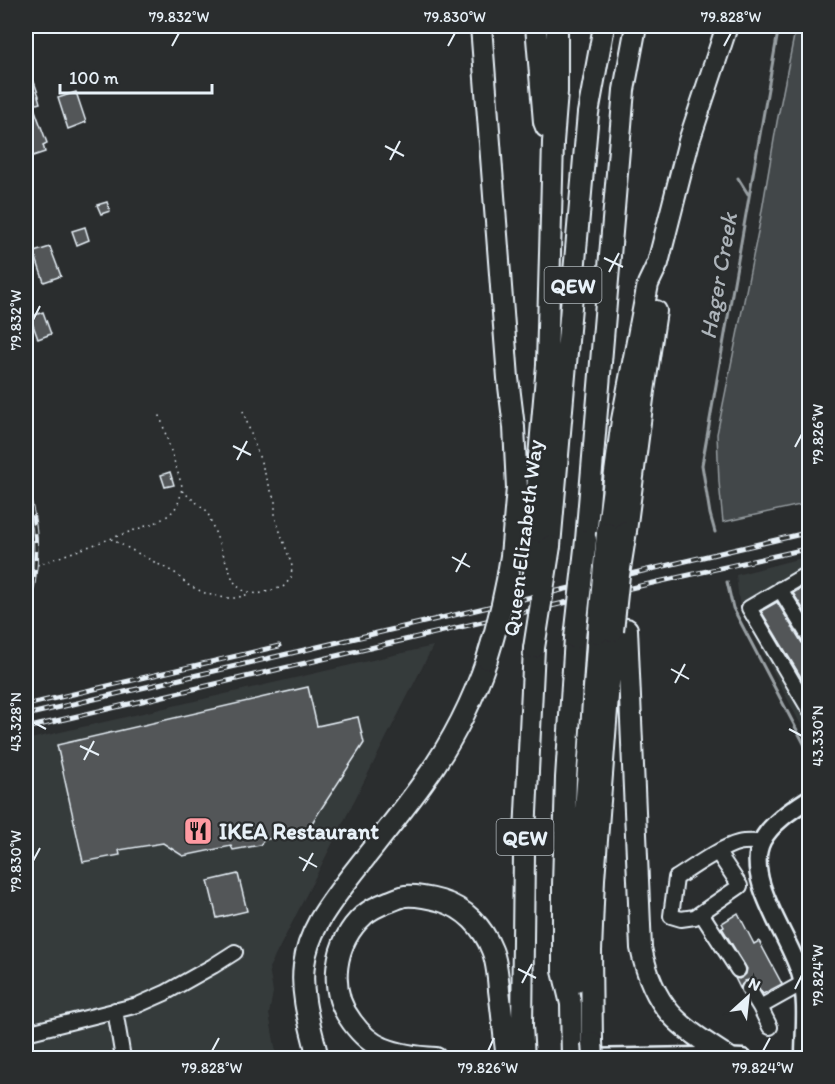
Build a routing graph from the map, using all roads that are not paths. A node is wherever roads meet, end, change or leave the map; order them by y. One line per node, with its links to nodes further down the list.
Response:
1 (481, 26): 33 (highway, bridge)
2 (536, 26): 7 (highway)
3 (557, 26): 7 (highway)
4 (604, 26): 9 (highway, Queen Elizabeth Way / QEW)
5 (636, 26): 23 (highway, QEW, bridge)
6 (727, 26): 8 (highway)
7 (553, 142): 9 (highway)
8 (616, 532): 12 (highway, bridge); 12 (highway, bridge)
9 (542, 548): 26 (highway, Queen Elizabeth Way / QEW, bridge)
10 (810, 572): 11 (lane)
11 (780, 589): 13 (lane); 14 (lane)
12 (613, 631): 23 (highway); 29 (highway); 31 (highway)
13 (810, 638)
14 (810, 711)
15 (810, 798): 16 (main road)
16 (762, 842): 17 (lane); 21 (main road)
17 (718, 853): 18 (lane); 18 (lane)
18 (701, 913): 20 (lane)
19 (235, 952): 25 (lane)
20 (738, 970)
21 (803, 983): 24 (lane); 37 (main road)
22 (749, 989): 24 (lane)
23 (571, 1004): 30 (highway, QEW)
24 (760, 1007): 27 (lane)
25 (115, 1010): 28 (lane); 32 (lane)
26 (513, 1025): 34 (highway); 35 (highway); 36 (highway, Queen Elizabeth Way / QEW)
27 (770, 1027)
28 (26, 1033)
29 (592, 1050)
30 (573, 1053): 31 (main road)
31 (736, 1058)
32 (123, 1059)
33 (318, 1059)
34 (436, 1059)
35 (507, 1059)
36 (524, 1059)
37 (804, 1059)

